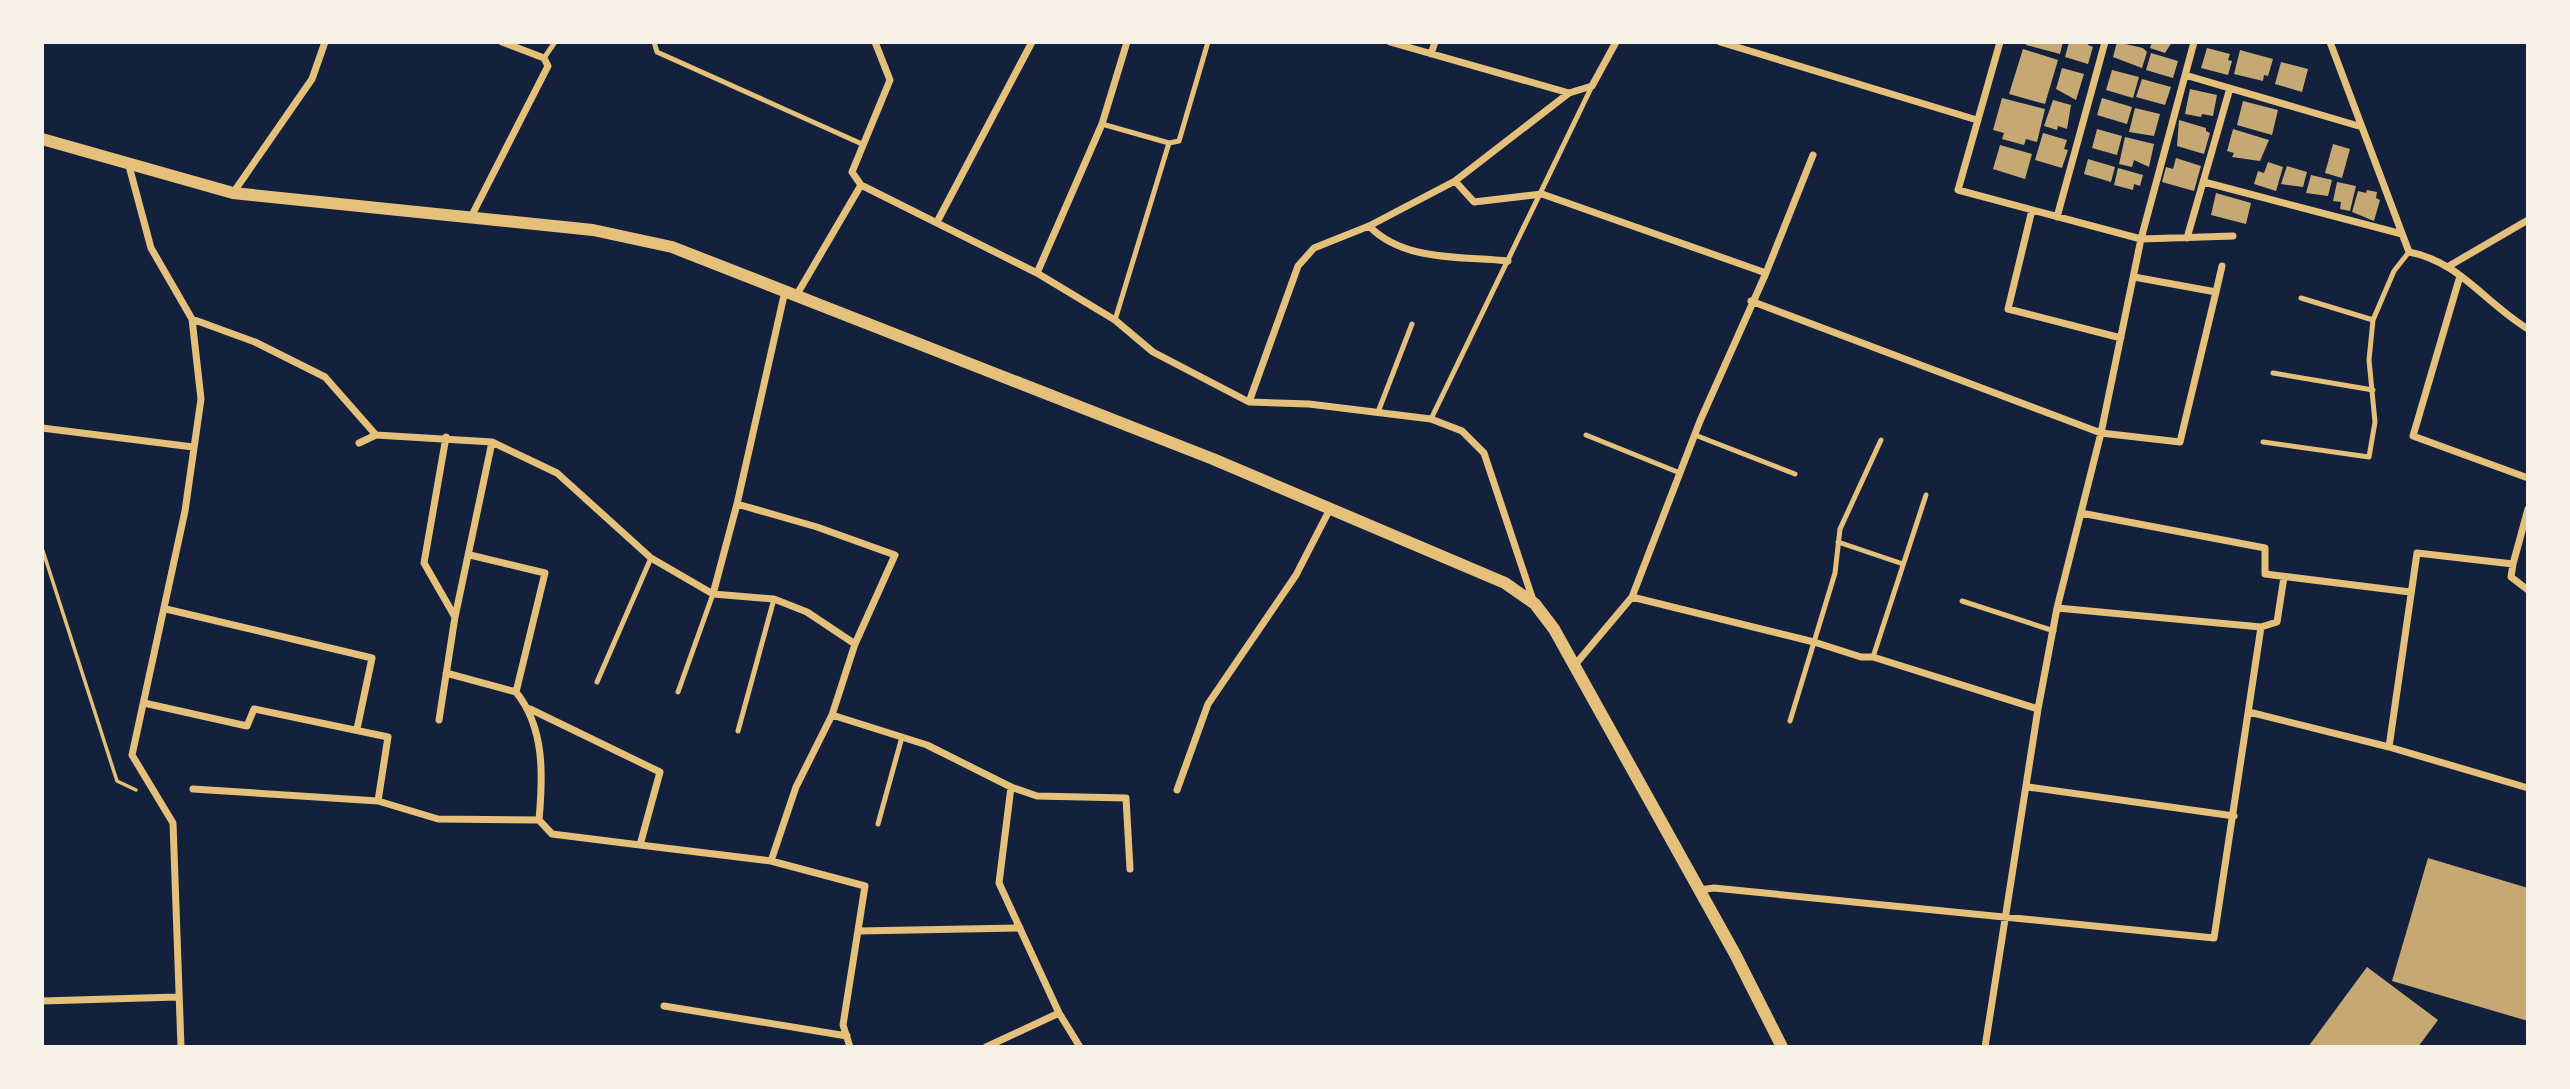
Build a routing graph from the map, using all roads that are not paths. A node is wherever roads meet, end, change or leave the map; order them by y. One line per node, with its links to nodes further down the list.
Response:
1 (326, 42): 34 (street)
2 (502, 42): 18 (street)
3 (555, 42): 18 (lane)
4 (654, 42): 28 (lane)
5 (875, 42): 28 (street)
6 (1032, 42): 40 (street)
7 (1127, 42): 24 (street)
8 (1208, 42): 27 (lane)
9 (1390, 42): 17 (street)
10 (1435, 42): 17 (street)
11 (1616, 42): 20 (street)
12 (1720, 42): 23 (street)
13 (2000, 42): 23 (street)
14 (2105, 42): 38 (street)
15 (2194, 42): 19 (street)
16 (2330, 42): 25 (street)
17 (1431, 54): 22 (street)
18 (544, 58): 37 (street)
19 (2185, 75): 21 (street); 45 (street)
20 (1592, 86): 22 (street); 35 (lane)
21 (2230, 88): 25 (street); 32 (street)
22 (1569, 93): 31 (street)
23 (1977, 120): 36 (street)
24 (1102, 124): 27 (lane); 50 (street)
25 (2362, 127): 42 (street)
26 (42, 139): 30 (street)
27 (1169, 143): 59 (lane)
28 (862, 144): 33 (street)
29 (1813, 155): 51 (street)
30 (129, 166): 34 (street); 58 (street)
31 (1455, 181): 35 (street); 41 (street)
32 (2204, 182): 42 (street); 44 (street)
33 (862, 184): 40 (street); 55 (street)
34 (233, 193): 37 (street)
35 (1538, 195): 47 (lane); 51 (street)
36 (2032, 210): 38 (street); 63 (street)
37 (472, 215): 55 (street)
38 (2057, 217): 45 (street)
39 (2528, 220): 49 (street)
40 (937, 222): 50 (street)
41 (1369, 226): 47 (street); 66 (street)
42 (2402, 234): 46 (street)
43 (2233, 236): 44 (street)
44 (2188, 237): 45 (street)
45 (2141, 239): 53 (street)
46 (2409, 252): 49 (street); 60 (lane)
47 (1508, 261): 68 (lane)
48 (2222, 266): 54 (street)
49 (2449, 266): 52 (street)
50 (1037, 273): 59 (street)
51 (1766, 273): 57 (street)
52 (2460, 276): 62 (street); 82 (street)
53 (2134, 277): 54 (street); 63 (street)
54 (2216, 292): 70 (street)
55 (790, 293): 84 (street); 85 (street)
56 (2301, 298): 60 (lane)
57 (1751, 301): 70 (street); 73 (street)
58 (192, 319): 71 (street); 79 (street)
59 (1115, 320): 66 (street)
60 (2373, 320): 65 (lane)
61 (1412, 324): 67 (lane)
62 (2528, 329)
63 (2121, 338): 70 (street)
64 (2273, 373): 65 (lane)
65 (2373, 390): 77 (lane)
66 (1249, 402): 67 (street)
67 (1378, 412): 68 (street)
68 (1431, 419): 100 (street)
69 (42, 428): 79 (street)
70 (2101, 433): 87 (street)
71 (376, 435): 74 (street); 78 (street)
72 (1586, 435): 80 (lane)
73 (1695, 435): 80 (street); 81 (lane)
74 (446, 437): 76 (street); 103 (street)
75 (1881, 440): 88 (lane)
76 (492, 442): 89 (street); 90 (street)
77 (2263, 442)
78 (359, 443)
79 (193, 447): 102 (street)
80 (1680, 473): 97 (street)
81 (1794, 474)
82 (2528, 478)
83 (1926, 495): 91 (lane)
84 (737, 504): 96 (street); 107 (street)
85 (1330, 509): 100 (street); 129 (street)
86 (2528, 509): 92 (street)
87 (2081, 513): 93 (street); 101 (street)
88 (1838, 542): 91 (lane); 106 (lane)
89 (470, 555): 103 (street); 112 (street)
90 (651, 558): 96 (street); 111 (lane)
91 (1903, 564): 108 (lane)
92 (2513, 564): 94 (street); 95 (street)
93 (2284, 577): 95 (street); 104 (street)
94 (2528, 590)
95 (2410, 592): 124 (street)
96 (713, 594): 98 (street); 113 (lane)
97 (1632, 597): 106 (street); 109 (street)
98 (774, 599): 107 (street); 122 (lane)
99 (1962, 601): 105 (lane)
100 (1535, 604): 109 (street)
101 (2057, 608): 104 (street); 105 (street)
102 (166, 609): 114 (street); 121 (street)
103 (454, 617): 110 (street)
104 (2261, 627): 117 (street)
105 (2054, 631): 116 (street)
106 (1814, 642): 108 (street); 120 (lane)
107 (855, 644): 118 (street)
108 (1873, 657): 116 (street)
109 (1574, 666): 137 (street)
110 (446, 673): 112 (street); 119 (street)
111 (597, 682)
112 (516, 692): 115 (street)
113 (678, 692)
114 (144, 703): 121 (street); 141 (street)
115 (530, 709): 132 (street); 134 (street)
116 (2038, 709): 126 (street)
117 (2249, 712): 124 (street); 131 (street)
118 (832, 715): 123 (street); 135 (street)
119 (439, 720)
120 (1790, 721)
121 (357, 729): 130 (street)
122 (738, 731)
123 (902, 737): 125 (street); 133 (lane)
124 (2389, 747): 127 (street)
125 (1011, 787): 136 (street); 139 (street)
126 (2028, 787): 131 (street); 138 (street)
127 (2528, 788)
128 (193, 789): 130 (street)
129 (1177, 790)
130 (378, 801): 132 (street)
131 (2234, 816): 138 (street)
132 (539, 820): 134 (street)
133 (878, 824)
134 (640, 845): 135 (street)
135 (771, 861): 140 (street)
136 (1130, 869)
137 (1699, 890): 138 (street); 150 (street)
138 (2006, 916): 151 (street)
139 (1020, 928): 140 (street); 144 (street)
140 (858, 931): 145 (street)
141 (177, 997): 142 (street); 146 (street)
142 (42, 1000)
143 (664, 1006): 145 (street)
144 (1059, 1013): 148 (street); 149 (street)
145 (847, 1036): 147 (street)
146 (181, 1047)
147 (850, 1047)
148 (986, 1047)
149 (1080, 1047)
150 (1782, 1047)
151 (1985, 1047)

